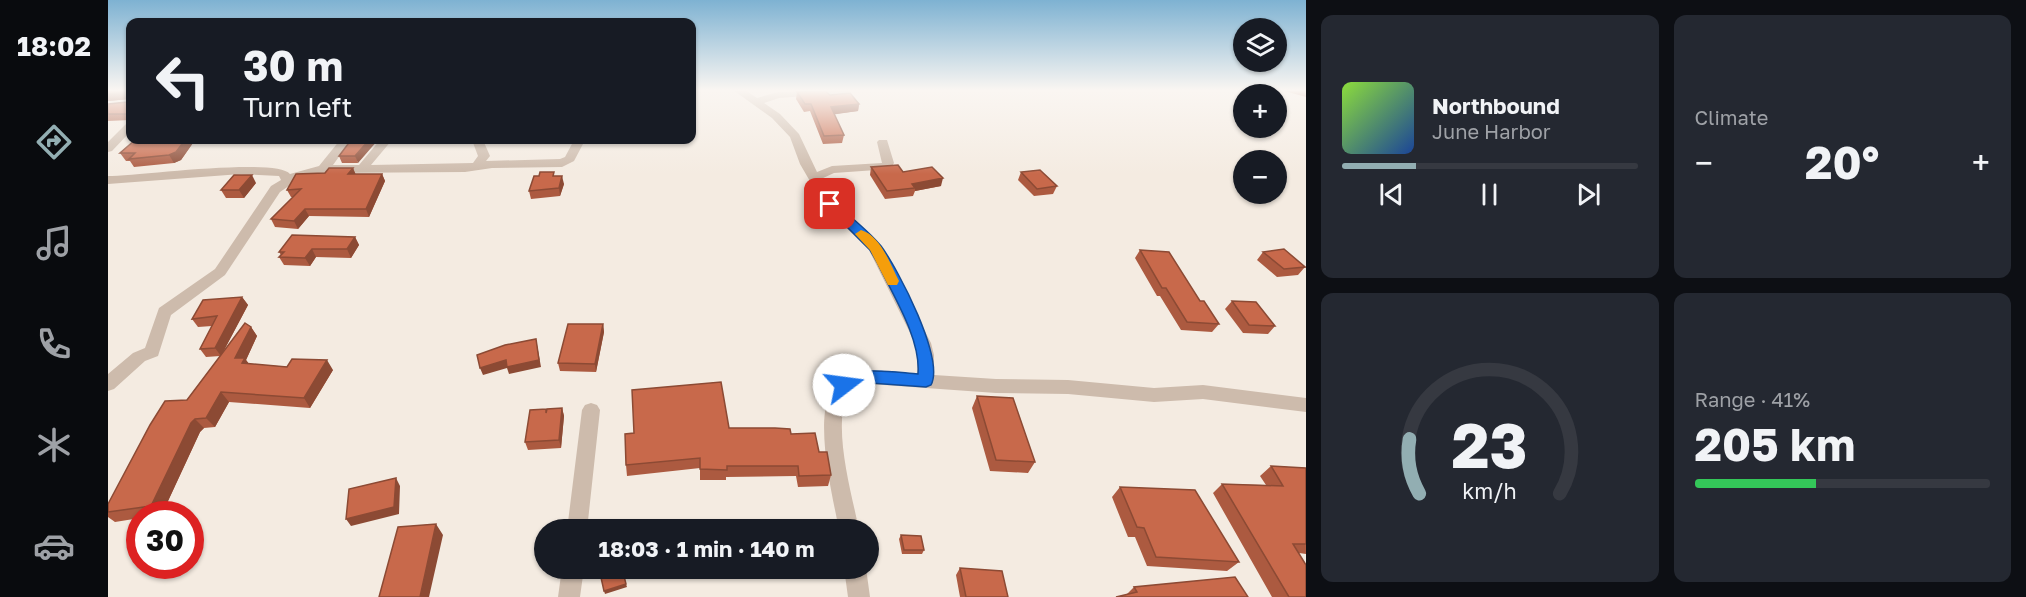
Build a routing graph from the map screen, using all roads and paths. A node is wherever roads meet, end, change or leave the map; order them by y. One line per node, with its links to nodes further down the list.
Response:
1 (777, 118): 12 (street)
2 (126, 130): 8 (street)
3 (883, 142): 12 (street)
4 (343, 144): 11 (street)
5 (382, 144): 10 (street)
6 (479, 144): 9 (street)
7 (577, 144): 9 (street)
8 (108, 149)
9 (477, 166): 10 (street)
10 (364, 168): 11 (street)
11 (323, 169): 13 (street)
12 (814, 178): 15 (street)
13 (287, 179): 14 (street); 16 (street)
14 (108, 180)
15 (926, 381): 17 (street); 20 (street)
16 (108, 384)
17 (1306, 405)
18 (591, 410): 19 (street)
19 (578, 519)
20 (847, 519)
21 (571, 579): 23 (street)
22 (857, 579): 24 (street)
23 (569, 597)
24 (859, 597)

